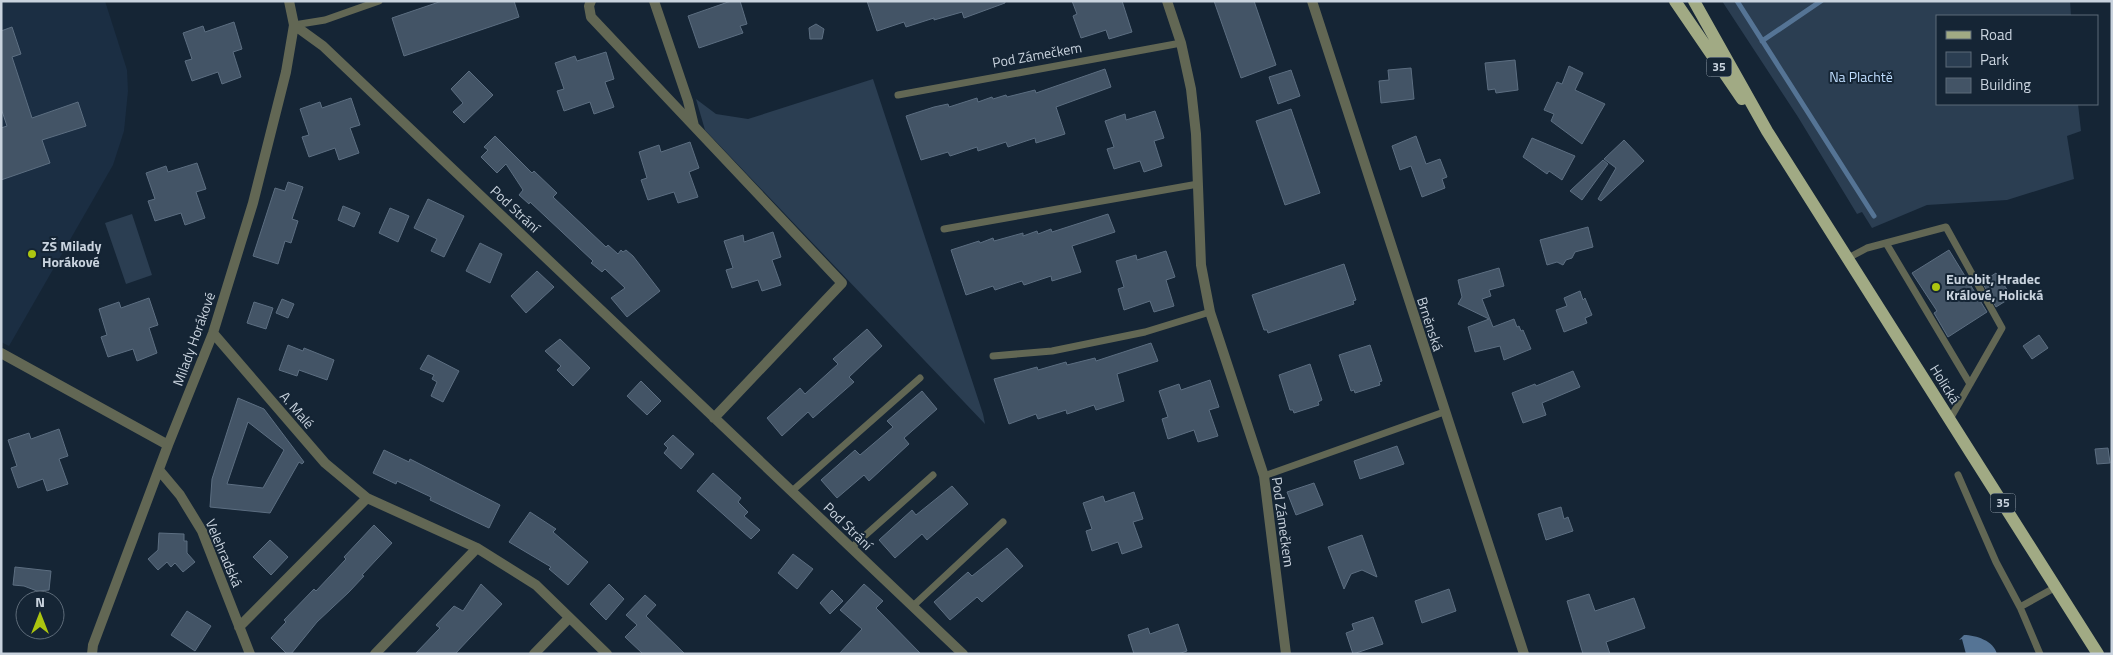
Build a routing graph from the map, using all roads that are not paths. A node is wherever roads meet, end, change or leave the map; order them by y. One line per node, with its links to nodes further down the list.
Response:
1 (289, 1): 9 (street, Milady Horákové)
2 (379, 1): 9 (lane)
3 (591, 1): 12 (street)
4 (654, 1): 12 (street)
5 (1167, 1): 10 (street, Pod Zámečkem)
6 (1312, 1): 24 (street, Brněnská)
7 (1675, 1): 13 (main road, Holická / 35)
8 (1694, 1): 13 (main road, Holická / 35)
9 (294, 25): 19 (street, Milady Horákové); 25 (street, Pod Strání)
10 (1181, 43): 11 (lane, Pod Zámečkem); 14 (street, Pod Zámečkem)
11 (898, 94)
12 (694, 127): 25 (street)
13 (1767, 130): 17 (main road, Holická / 35)
14 (1198, 184): 15 (lane); 18 (street, Pod Zámečkem)
15 (944, 229)
16 (1886, 243): 17 (lane); 23 (lane); 23 (lane)
17 (1848, 258): 26 (main road, Holická / 35)
18 (1210, 312): 21 (lane); 31 (street, Pod Zámečkem)
19 (214, 333): 27 (street, Milady Horákové); 33 (street, A. Malé)
20 (1, 354): 27 (street)
21 (993, 356)
22 (920, 378): 32 (lane)
23 (1970, 384): 26 (lane)
24 (1444, 412): 31 (lane); 49 (street, Brněnská)
25 (714, 418): 32 (street, Pod Strání)
26 (1950, 419): 37 (main road, Holická / 35)
27 (168, 445): 28 (street, Milady Horákové)
28 (159, 470): 41 (street, Velehradská); 42 (street, Milady Horákové)
29 (933, 475): 36 (lane)
30 (1958, 475): 39 (lane)
31 (1264, 476): 48 (street, Pod Zámečkem)
32 (792, 491): 36 (street, Pod Strání)
33 (367, 498): 35 (street, A. Malé); 41 (street)
34 (1004, 522): 38 (lane)
35 (476, 548): 40 (street, A. Malé); 44 (street)
36 (851, 548): 38 (street, Pod Strání)
37 (2056, 587): 39 (lane); 51 (main road, Holická / 35)
38 (913, 606): 47 (street, Pod Strání)
39 (2020, 607): 50 (lane)
40 (569, 618): 45 (street); 46 (street, A. Malé)
41 (239, 627): 43 (street, Velehradská)
42 (92, 654)
43 (250, 654)
44 (375, 654)
45 (534, 654)
46 (607, 654)
47 (963, 654)
48 (1286, 654)
49 (1524, 654)
50 (2040, 654)
51 (2098, 654)

